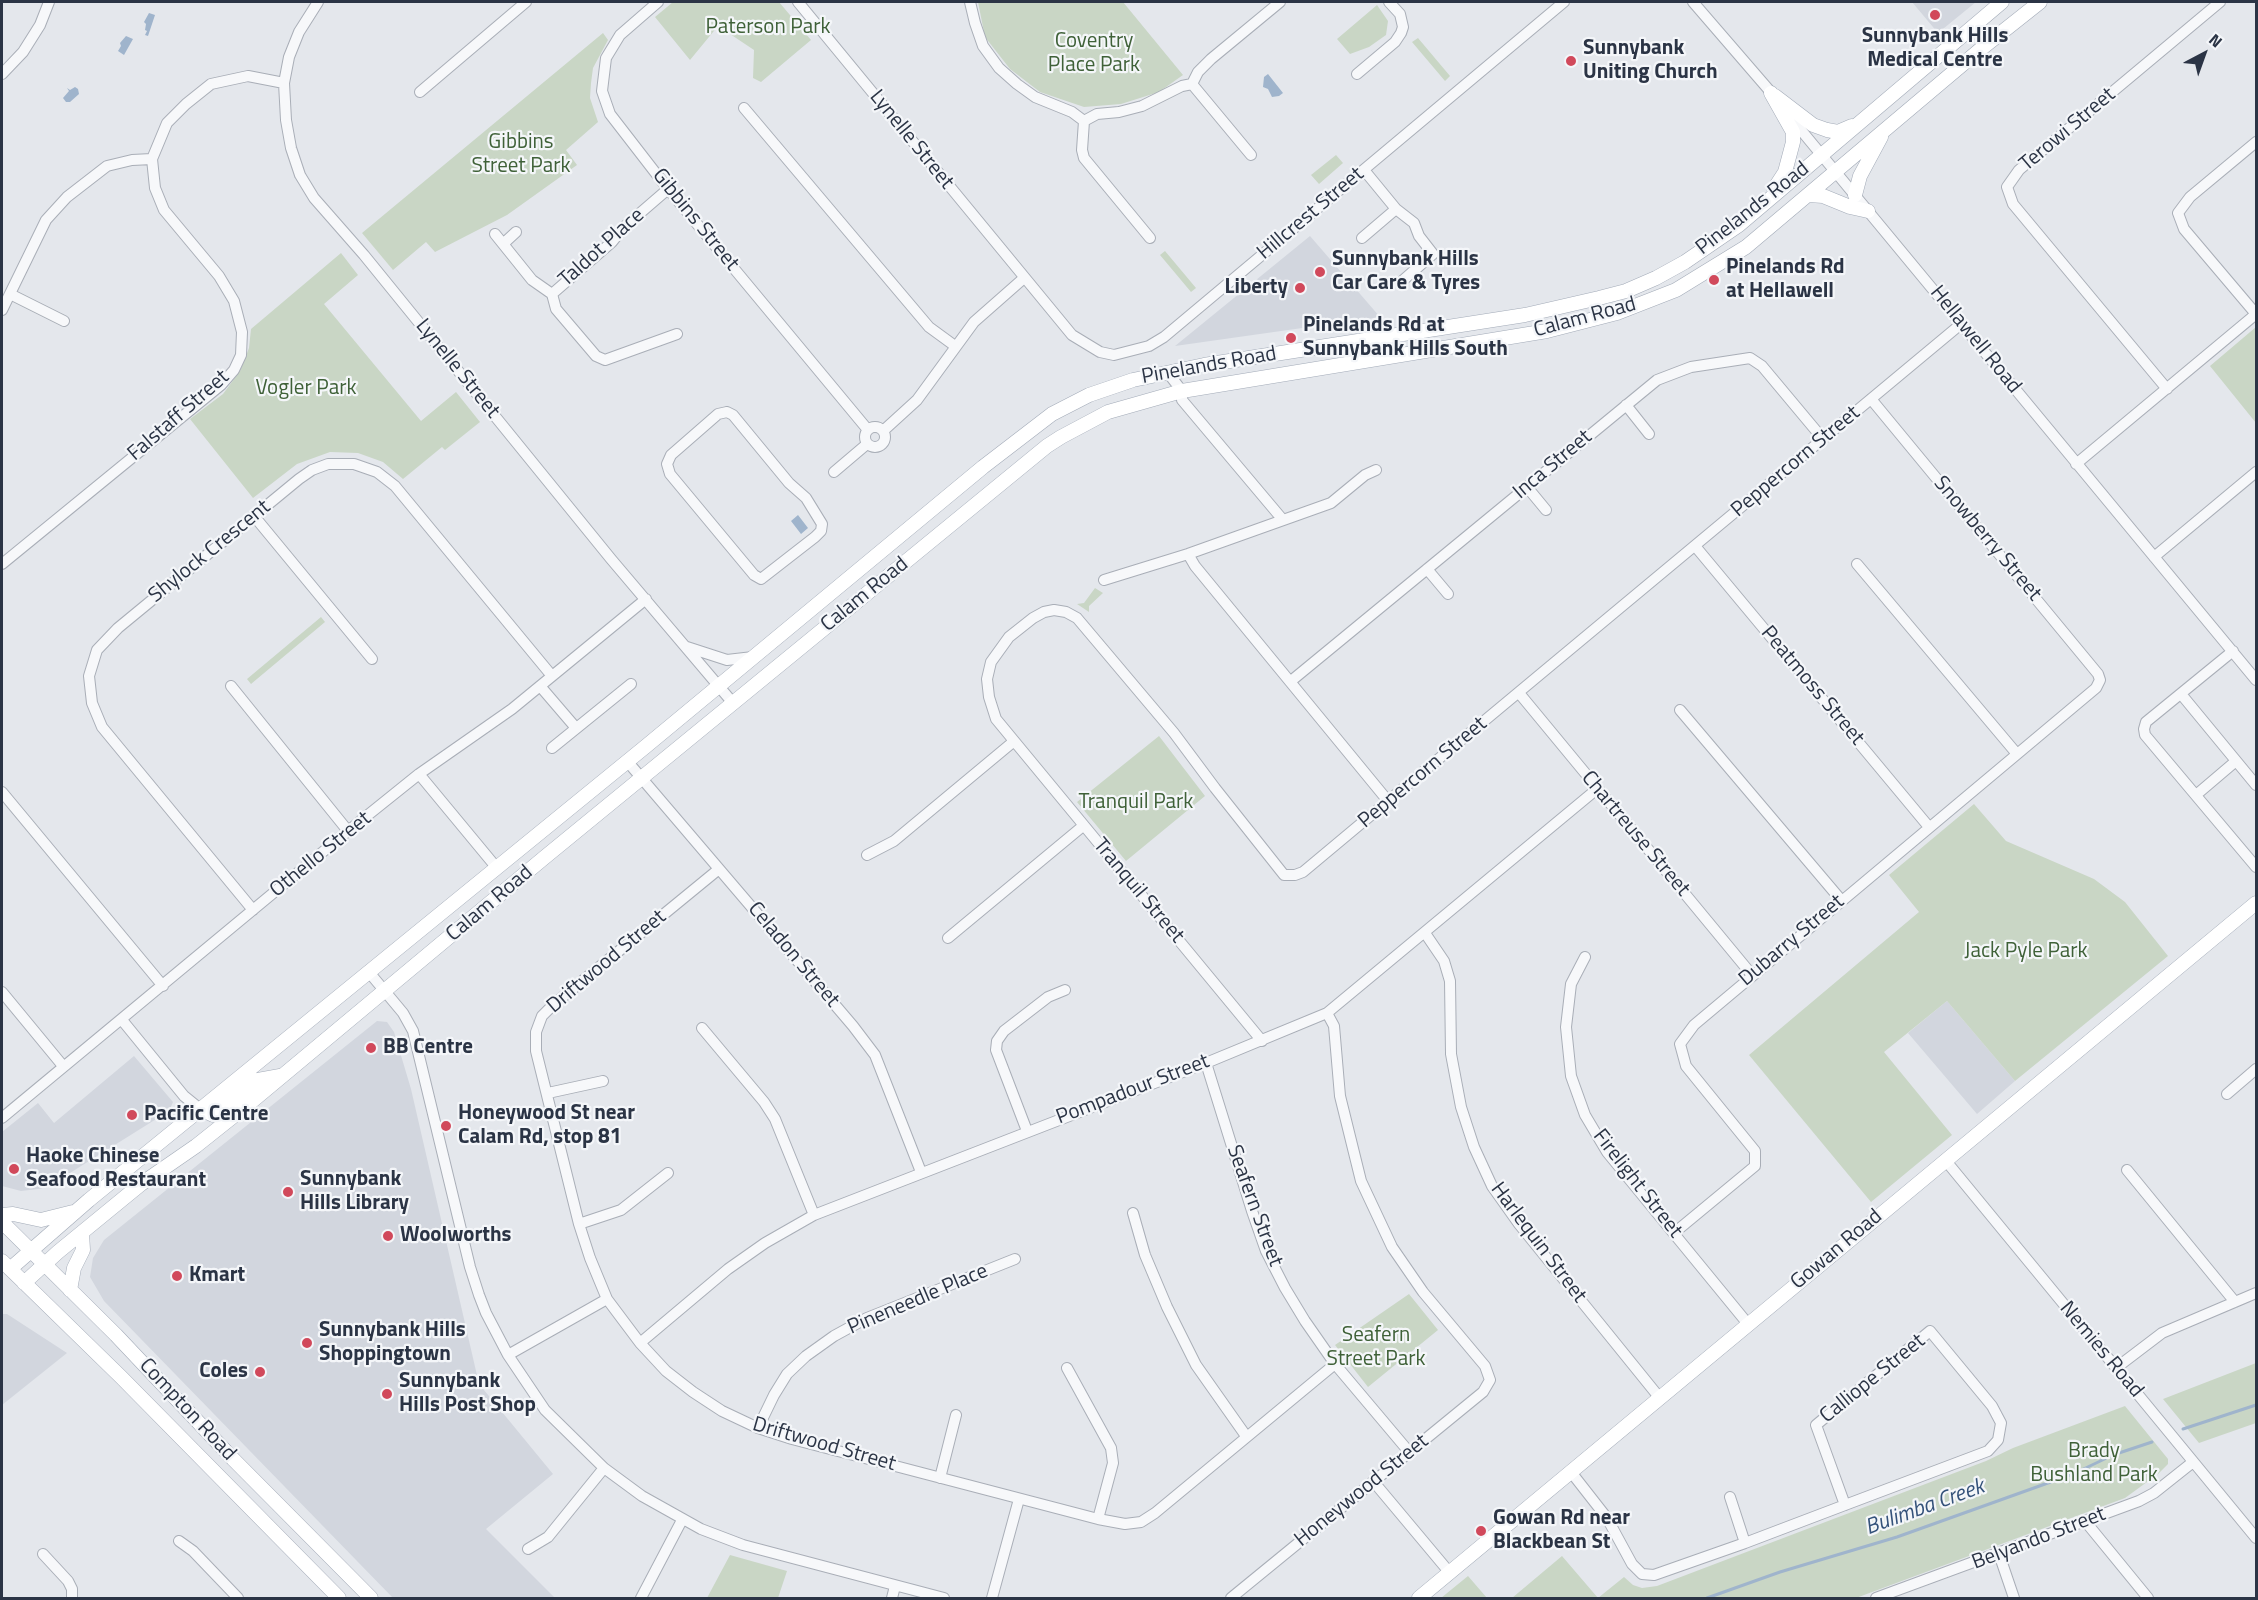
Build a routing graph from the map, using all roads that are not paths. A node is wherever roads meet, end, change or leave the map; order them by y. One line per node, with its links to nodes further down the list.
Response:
1 (49, 2): 14 (street)
2 (318, 2): 16 (street, Lynelle Street)
3 (526, 2): 18 (street)
4 (798, 2): 41 (street, Lynelle Street)
5 (970, 2): 21 (street)
6 (1280, 2): 17 (street)
7 (1389, 2): 15 (street)
8 (1564, 2): 28 (street, Hillcrest Street)
9 (1693, 2): 19 (street, Hellawell Road)
10 (2002, 2): 22 (main road, Pinelands Road)
11 (2220, 2): 52 (street, Terowi Street)
12 (652, 3): 30 (street, Gibbins Street)
13 (2035, 3): 23 (main road, Pinelands Road)
14 (2, 74)
15 (1357, 74)
16 (284, 83): 27 (street, Falstaff Street); 79 (street, Lynelle Street)
17 (1192, 84): 21 (street); 25 (street)
18 (420, 92)
19 (1771, 93): 22 (main road); 26 (street, Hellawell Road); 33 (main road)
20 (744, 108): 50 (street)
21 (1084, 121): 38 (street)
22 (1859, 122): 26 (main road, Pinelands Road)
23 (1887, 127): 29 (main road, Pinelands Road); 32 (main road)
24 (2256, 142): 46 (street)
25 (1251, 155)
26 (1822, 155): 29 (street, Hellawell Road); 33 (main road, Pinelands Road)
27 (152, 159): 43 (street); 74 (street, Falstaff Street)
28 (1364, 170): 34 (street); 41 (street, Hillcrest Street)
29 (1836, 171): 31 (main road, Calam Road); 32 (street, Hellawell Road)
30 (668, 189): 44 (street, Taldot Place); 56 (street, Gibbins Street)
31 (1809, 195): 35 (main road); 53 (main road, Calam Road)
32 (1855, 195): 35 (street, Hellawell Road)
33 (1763, 204): 51 (main road, Pinelands Road)
34 (1396, 209): 39 (street); 42 (street)
35 (1868, 211): 48 (street, Hellawell Road)
36 (516, 232): 40 (street)
37 (495, 234): 40 (street)
38 (1150, 238)
39 (1362, 238)
40 (503, 244): 44 (street)
41 (1024, 278): 50 (street)
42 (1401, 282)
43 (10, 294): 45 (street); 47 (street)
44 (552, 294): 49 (street, Taldot Place)
45 (2, 310)
46 (2256, 314): 52 (street)
47 (64, 321)
48 (1961, 324): 54 (street, Peppercorn Street); 61 (street, Hellawell Road)
49 (677, 334)
50 (955, 346): 57 (street)
51 (1168, 373): 53 (street); 62 (main road, Pinelands Road)
52 (2167, 389): 61 (street)
53 (1182, 392): 70 (street); 94 (main road, Calam Road)
54 (1871, 399): 59 (street, Peppercorn Street); 85 (street, Snowberry Street)
55 (1626, 405): 58 (street); 59 (street, Inca Street); 66 (street, Inca Street)
56 (868, 430): 57 (street); 60 (street)
57 (883, 431): 60 (street)
58 (1649, 434)
59 (1823, 439): 71 (street, Peppercorn Street)
60 (867, 444): 64 (street)
61 (2076, 464): 73 (street, Hellawell Road)
62 (983, 467): 82 (main road, Calam Road)
63 (1376, 470): 70 (street)
64 (834, 472)
65 (2256, 472): 73 (street)
66 (1527, 487): 68 (street); 76 (street, Inca Street)
67 (806, 498): 67 (street)
68 (1546, 510)
69 (254, 516): 83 (street); 84 (street, Shylock Crescent); 118 (street, Shylock Crescent)
70 (1283, 520): 72 (street)
71 (1695, 546): 92 (street, Peppercorn Street); 110 (street, Peatmoss Street)
72 (1188, 554): 77 (street); 87 (street)
73 (2154, 557): 81 (street, Hellawell Road)
74 (2, 564)
75 (1857, 564): 99 (street)
76 (1427, 569): 78 (street); 87 (street, Inca Street)
77 (1104, 580)
78 (1448, 594)
79 (646, 599): 80 (street, Lynelle Street); 84 (street, Othello Street)
80 (686, 647): 82 (street); 91 (street, Lynelle Street)
81 (2233, 651): 86 (street, Hellawell Road); 93 (street)
82 (754, 657): 91 (main road, Calam Road)
83 (372, 659)
84 (552, 676): 90 (street, Othello Street)
85 (2100, 680): 99 (street, Dubarry Street)
86 (2256, 680)
87 (1290, 681): 108 (street)
88 (631, 684): 96 (street)
89 (231, 686): 111 (street)
90 (540, 686): 96 (street); 102 (street, Othello Street)
91 (719, 686): 94 (street, Lynelle Street); 100 (main road, Calam Road)
92 (1519, 693): 105 (street, Chartreuse Street); 108 (street, Peppercorn Street)
93 (2181, 694): 101 (street); 107 (street)
94 (733, 703): 103 (main road, Calam Road)
95 (1680, 710): 116 (street)
96 (576, 728): 98 (street)
97 (1013, 742): 108 (street, Peppercorn Street); 109 (street, Tranquil Street); 112 (street)
98 (552, 748)
99 (2017, 754): 110 (street, Dubarry Street)
100 (627, 761): 103 (street, Celadon Street); 113 (main road, Calam Road)
101 (2236, 761): 104 (street); 107 (street)
102 (419, 774): 111 (street, Othello Street); 113 (street)
103 (643, 779): 115 (street, Celadon Street); 126 (main road, Calam Road)
104 (2256, 785)
105 (1597, 789): 119 (street, Pompadour Street); 123 (street, Chartreuse Street)
106 (2, 792): 124 (street)
107 (2196, 795): 114 (street)
108 (1389, 801)
109 (1083, 826): 120 (street); 131 (street, Tranquil Street)
110 (1929, 827): 116 (street, Dubarry Street)
111 (348, 831): 118 (street, Othello Street)
112 (867, 855)
113 (496, 867): 122 (main road, Calam Road)
114 (2256, 867)
115 (719, 869): 137 (street, Driftwood Street); 144 (street, Celadon Street)
116 (1841, 900): 123 (street, Dubarry Street)
117 (2256, 903): 142 (main road, Gowan Road)
118 (253, 910): 124 (street, Othello Street)
119 (1425, 933): 128 (street, Pompadour Street); 169 (street, Harlequin Street)
120 (948, 938)
121 (1585, 957): 153 (street, Firelight Street)
122 (368, 971): 126 (street); 139 (main road, Calam Road)
123 (1752, 975): 153 (street, Dubarry Street)
124 (162, 986): 129 (street, Othello Street)
125 (1065, 990): 141 (street)
126 (385, 991): 135 (main road, Calam Road); 165 (street)
127 (2, 992): 133 (street)
128 (1327, 1013): 131 (street, Pompadour Street); 173 (street, Honeywood Street)
129 (122, 1020): 133 (street, Othello Street); 139 (street)
130 (702, 1028): 149 (street)
131 (1262, 1041): 132 (street, Pompadour Street)
132 (1206, 1063): 141 (street, Pompadour Street); 166 (street, Seafern Street)
133 (63, 1066): 140 (street, Othello Street)
134 (2256, 1069): 138 (street)
135 (282, 1076): 139 (main road); 152 (main road, Calam Road)
136 (603, 1081): 137 (street)
137 (548, 1094): 151 (street, Driftwood Street)
138 (2227, 1094)
139 (200, 1109): 146 (main road, Calam Road)
140 (2, 1118)
141 (1027, 1131): 144 (street, Pompadour Street)
142 (1946, 1161): 163 (main road, Gowan Road); 168 (street, Nemies Road)
143 (2127, 1170): 162 (street)
144 (921, 1172): 149 (street, Pompadour Street)
145 (668, 1173): 151 (street)
146 (75, 1212): 148 (main road); 154 (main road, Calam Road)
147 (1133, 1213): 172 (street)
148 (2, 1215)
149 (814, 1215): 164 (street, Pompadour Street)
150 (2, 1222): 154 (main road, Compton Road)
151 (579, 1224): 161 (street, Driftwood Street)
152 (82, 1233): 156 (main road, Calam Road); 159 (main road)
153 (1674, 1233): 163 (street, Firelight Street)
154 (30, 1250): 156 (main road, Compton Road); 157 (main road, Calam Road)
155 (1015, 1259): 171 (street, Pineneedle Place)
156 (45, 1264): 158 (main road, Calam Road); 159 (main road, Compton Road)
157 (6, 1265): 158 (main road, Compton Road)
158 (24, 1283): 196 (main road, Compton Road)
159 (70, 1290): 197 (main road, Compton Road)
160 (2256, 1293): 162 (street)
161 (607, 1299): 164 (street, Driftwood Street); 165 (street)
162 (2235, 1302): 168 (street)
163 (1748, 1324): 169 (main road, Gowan Road)
164 (640, 1343): 171 (street, Driftwood Street)
165 (508, 1355): 175 (street)
166 (1335, 1364): 172 (street, Driftwood Street); 173 (street, Seafern Street)
167 (1067, 1368): 182 (street)
168 (2116, 1368): 174 (street, Nemies Road)
169 (1659, 1397): 176 (main road, Gowan Road)
170 (956, 1415): 177 (street)
171 (758, 1428): 177 (street, Driftwood Street)
172 (1246, 1436): 182 (street, Driftwood Street)
173 (1410, 1453): 178 (street, Honeywood Street)
174 (2193, 1462): 184 (street, Belyando Street); 185 (street, Nemies Road)
175 (604, 1468): 183 (street); 188 (street)
176 (1571, 1472): 187 (street, Calliope Street); 191 (main road, Gowan Road)
177 (940, 1478): 180 (street, Driftwood Street)
178 (1373, 1481): 191 (street); 202 (street, Honeywood Street)
179 (1730, 1497): 187 (street)
180 (1019, 1499): 182 (street, Driftwood Street); 201 (street)
181 (1845, 1505): 181 (street, Calliope Street); 187 (street, Calliope Street)
182 (1098, 1519)
183 (682, 1520): 192 (street); 198 (street)
184 (2085, 1521): 190 (street, Belyando Street); 205 (street)
185 (2256, 1538)
186 (179, 1541): 195 (street)
187 (1745, 1543)
188 (528, 1549)
189 (43, 1554): 193 (street)
190 (2000, 1554): 194 (street, Belyando Street); 204 (street)
191 (1450, 1573): 203 (main road, Gowan Road)
192 (896, 1586): 199 (street); 200 (street)
193 (76, 1598)
194 (1882, 1598)
195 (238, 1599)
196 (339, 1599)
197 (371, 1599)
198 (641, 1599)
199 (892, 1599)
200 (944, 1599)
201 (992, 1599)
202 (1231, 1599)
203 (1419, 1599)
204 (2014, 1599)
205 (2148, 1599)

